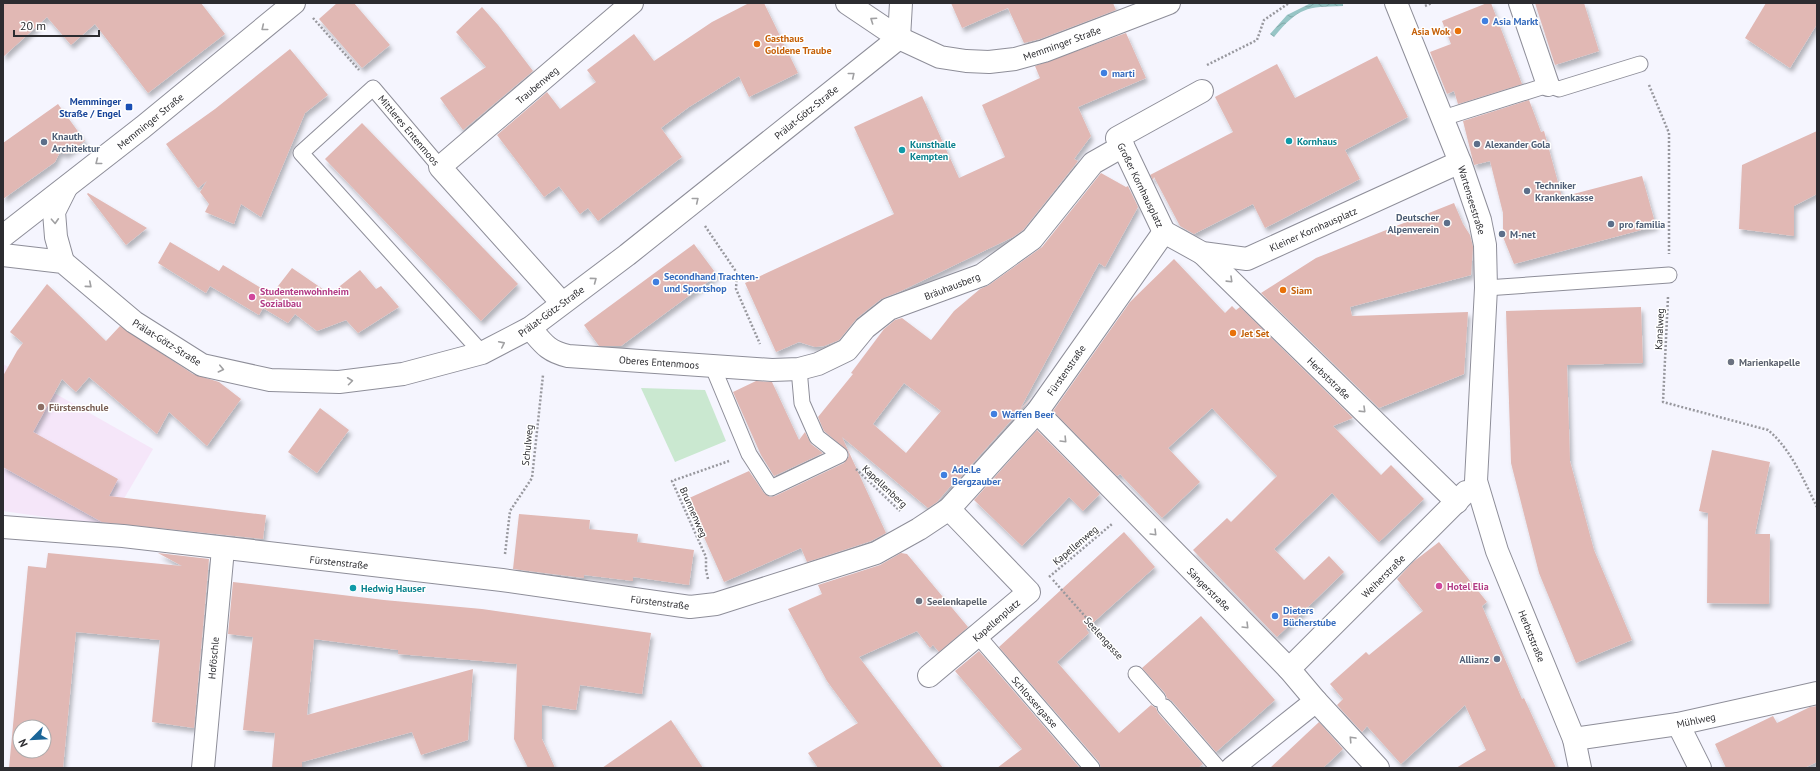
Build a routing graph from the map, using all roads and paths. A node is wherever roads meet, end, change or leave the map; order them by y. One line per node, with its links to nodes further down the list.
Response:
1 (632, 3): 17 (street, Traubenweg)
2 (847, 3): 9 (street, Memminger Straße, one-way to 2)
3 (900, 3): 9 (street)
4 (1168, 3): 9 (street, Memminger Straße)
5 (1289, 3): 13 (path)
6 (1396, 3): 14 (street, Wartenseestraße)
7 (1520, 3): 11 (street)
8 (302, 9): 12 (path); 18 (street, Memminger Straße, one-way to 18)
9 (899, 38): 19 (street, Prälat-Götz-Straße, one-way to 9)
10 (1640, 64): 11 (lane); 25 (path, Kanalweg)
11 (1548, 85): 14 (lane)
12 (373, 88): 17 (lane, Mittleres Entenmoos); 30 (lane, Mittleres Entenmoos)
13 (1202, 91): 15 (street, Großer Kornhausplatz)
14 (1443, 118): 16 (street, Wartenseestraße)
15 (1123, 146): 20 (street, Großer Kornhausplatz); 32 (street, Bräuhausberg)
16 (1460, 162): 22 (street, Kleiner Kornhausplatz); 26 (street, Wartenseestraße)
17 (440, 167): 27 (street, Mittleres Entenmoos)
18 (68, 186): 21 (street, Memminger Straße); 24 (street, one-way to 24)
19 (689, 205): 27 (street, Prälat-Götz-Straße, one-way to 19); 33 (path)
20 (1164, 232): 22 (street, Kleiner Kornhausplatz); 34 (street, Fürstenstraße)
21 (3, 236)
22 (1202, 253): 38 (street, Herbststraße, one-way to 38)
23 (3, 255): 24 (street)
24 (63, 262): 30 (street, Prälat-Götz-Straße, one-way to 30)
25 (1669, 275): 26 (lane); 39 (path, Kanalweg)
26 (1486, 288): 37 (street, Wartenseestraße)
27 (562, 303): 28 (street, Prälat-Götz-Straße)
28 (530, 328): 29 (street, Oberes Entenmoos); 30 (street, Prälat-Götz-Straße, one-way to 28)
29 (545, 347): 31 (street, Oberes Entenmoos); 44 (path, Schulweg)
30 (482, 353)
31 (712, 365): 33 (street, Oberes Entenmoos); 35 (lane)
32 (799, 369): 33 (street, Oberes Entenmoos); 36 (lane)
33 (772, 370)
34 (1037, 412): 40 (street, Fürstenstraße); 41 (street, Sängerstraße, one-way to 41)
35 (749, 454): 36 (lane); 48 (path, Brunnenweg)
36 (840, 455): 43 (path, Kapellenberg)
37 (1476, 481): 38 (street, Weiherstraße); 56 (street, Herbststraße)
38 (1457, 502): 50 (street, Weiherstraße)
39 (1817, 507)
40 (949, 509): 43 (street, Fürstenstraße); 47 (street, Kapellenplatz)
41 (1130, 509): 46 (path, Kapellenweg); 50 (street, Sängerstraße, one-way to 50)
42 (3, 528): 45 (street, Fürstenstraße)
43 (919, 530): 48 (street, Fürstenstraße)
44 (506, 538)
45 (223, 549): 48 (street, Fürstenstraße); 57 (street, Hoföschle)
46 (1050, 577): 47 (path, Kapellenweg); 51 (path, Seelengasse)
47 (1029, 592): 49 (street, Kapellenplatz)
48 (716, 604)
49 (978, 636): 52 (street, Kapellenplatz); 58 (lane, Schlossergasse)
50 (1288, 669): 54 (street, Sängerstraße)
51 (1136, 674): 59 (lane)
52 (929, 676)
53 (1817, 693): 55 (street, Mühlweg)
54 (1316, 701): 60 (street); 61 (street, Sängerstraße, one-way to 54)
55 (1678, 724): 56 (street, Mühlweg); 63 (street)
56 (1574, 740): 62 (street, Herbststraße)
57 (203, 768)
58 (1092, 768)
59 (1218, 768)
60 (1232, 768)
61 (1378, 768)
62 (1580, 768)
63 (1700, 768)

